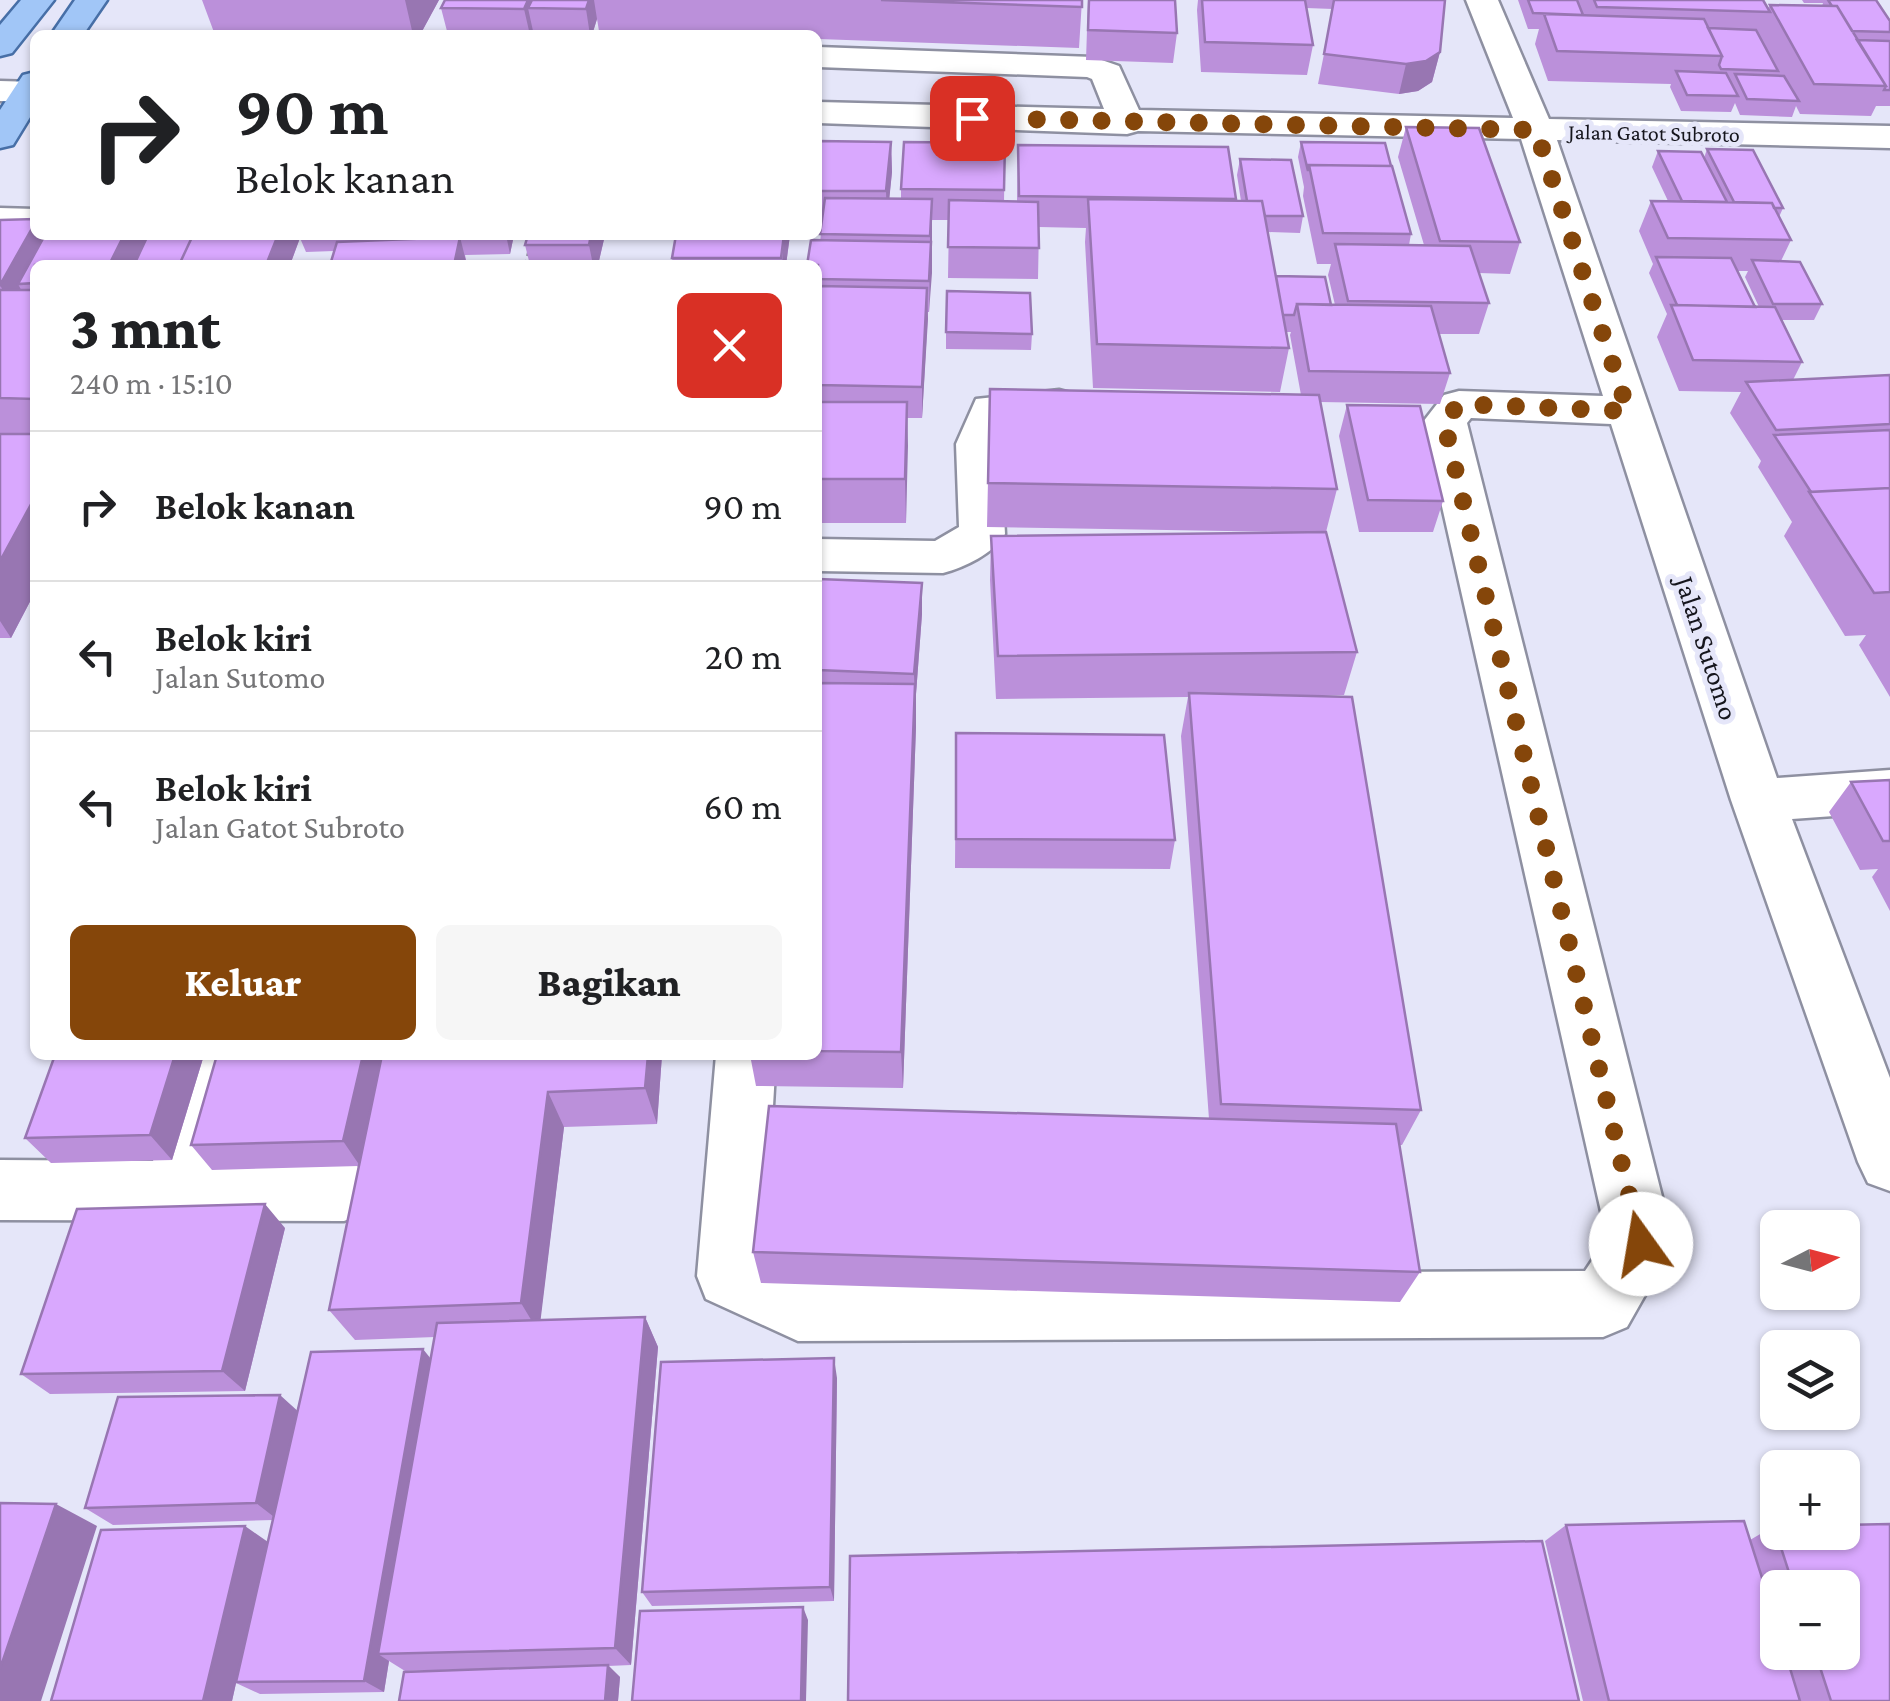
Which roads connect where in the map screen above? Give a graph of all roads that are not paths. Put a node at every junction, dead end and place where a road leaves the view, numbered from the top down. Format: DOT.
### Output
graph roads {
  1 [pos="38,0"];
  2 [pos="91,0"];
  3 [pos="1482,0"];
  4 [pos="70,30"];
  5 [pos="0,46"];
  6 [pos="822,57"];
  7 [pos="24,89"];
  8 [pos="822,114"];
  9 [pos="1126,122"];
  10 [pos="1536,130"];
  11 [pos="0,137"];
  12 [pos="1890,137"];
  13 [pos="0,219"];
  14 [pos="30,220"];
  15 [pos="1106,400"];
  16 [pos="1628,411"];
  17 [pos="822,556"];
  18 [pos="1890,791"];
  19 [pos="1758,800"];
  20 [pos="214,1060"];
  21 [pos="746,1060"];
  22 [pos="1890,1162"];
  23 [pos="0,1190"];
  24 [pos="176,1192"];
  25 [pos="344,1192"];
  1 -- 5 [label="main road"];
  2 -- 4 [label="main road"];
  3 -- 10 [label="street, Jalan Sutomo"];
  6 -- 9 [label="street"];
  7 -- 11 [label="main road"];
  8 -- 9 [label="street, Jalan Gatot Subroto"];
  9 -- 10 [label="street, Jalan Gatot Subroto"];
  10 -- 12 [label="street, Jalan Gatot Subroto"];
  10 -- 16 [label="street, Jalan Sutomo"];
  13 -- 14 [label="street"];
  15 -- 17 [label="street"];
  16 -- 19 [label="street, Jalan Sutomo"];
  16 -- 21 [label="street"];
  18 -- 19 [label="street"];
  19 -- 22 [label="street, Jalan Sutomo"];
  20 -- 24 [label="street"];
  23 -- 24 [label="street"];
  24 -- 25 [label="street"];
}
